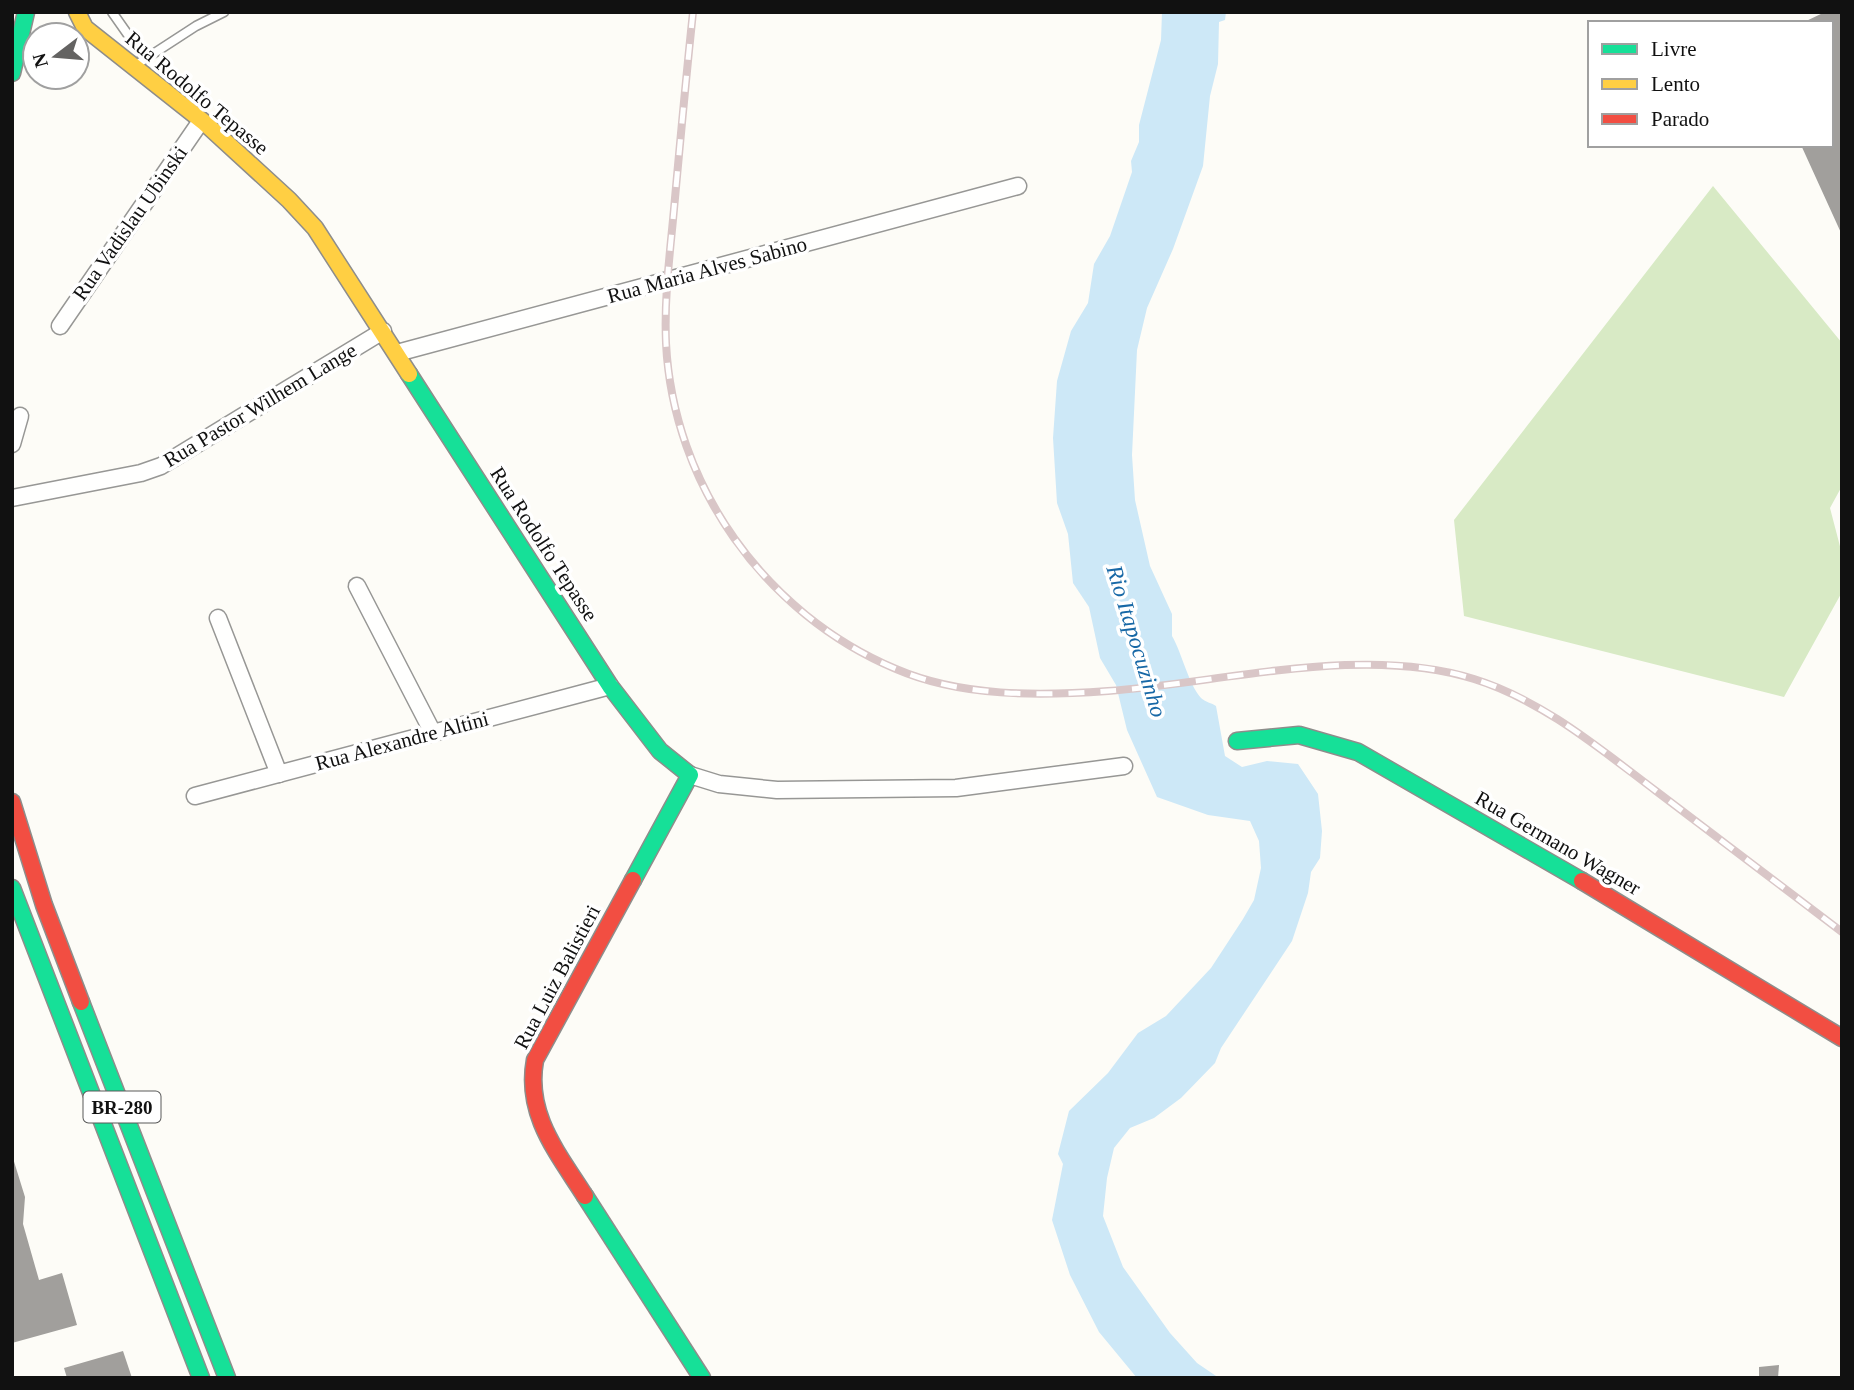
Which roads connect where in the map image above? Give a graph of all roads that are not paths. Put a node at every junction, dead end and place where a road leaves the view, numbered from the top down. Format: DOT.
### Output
graph roads {
  1 [pos="26,12"];
  2 [pos="76,12"];
  3 [pos="112,12"];
  4 [pos="224,12"];
  5 [pos="139,63"];
  6 [pos="12,73"];
  7 [pos="201,121"];
  8 [pos="1018,186"];
  9 [pos="60,326"];
  10 [pos="383,331"];
  11 [pos="397,353"];
  12 [pos="20,416"];
  13 [pos="12,444"];
  14 [pos="12,498"];
  15 [pos="357,586"];
  16 [pos="218,618"];
  17 [pos="610,686"];
  18 [pos="433,733"];
  19 [pos="1237,741"];
  20 [pos="1124,766"];
  21 [pos="279,774"];
  22 [pos="690,775"];
  23 [pos="195,796"];
  24 [pos="12,802"];
  25 [pos="12,888"];
  26 [pos="1842,1038"];
  27 [pos="201,1378"];
  28 [pos="227,1378"];
  29 [pos="702,1378"];
  1 -- 6 [label="main road"];
  2 -- 5 [label="main road, Rua Rodolfo Tepasse"];
  3 -- 5 [label="lane"];
  4 -- 5 [label="lane"];
  5 -- 7 [label="main road, Rua Rodolfo Tepasse"];
  7 -- 9 [label="street, Rua Vadislau Ubinski"];
  7 -- 10 [label="main road, Rua Rodolfo Tepasse"];
  8 -- 11 [label="street, Rua Maria Alves Sabino"];
  10 -- 11 [label="main road, Rua Rodolfo Tepasse"];
  10 -- 14 [label="street, Rua Pastor Wilhem Lange"];
  11 -- 17 [label="main road, Rua Rodolfo Tepasse"];
  12 -- 13 [label="street"];
  15 -- 18 [label="street"];
  16 -- 21 [label="street"];
  17 -- 18 [label="street, Rua Alexandre Altini"];
  17 -- 22 [label="main road, Rua Rodolfo Tepasse"];
  18 -- 21 [label="street, Rua Alexandre Altini"];
  19 -- 26 [label="main road, Rua Germano Wagner"];
  20 -- 22 [label="street, Rua Rodolfo Tepasse"];
  21 -- 23 [label="street, Rua Alexandre Altini"];
  22 -- 29 [label="main road, Rua Luiz Balistieri"];
  24 -- 28 [label="main road, BR-280"];
  25 -- 27 [label="main road, BR-280"];
}
